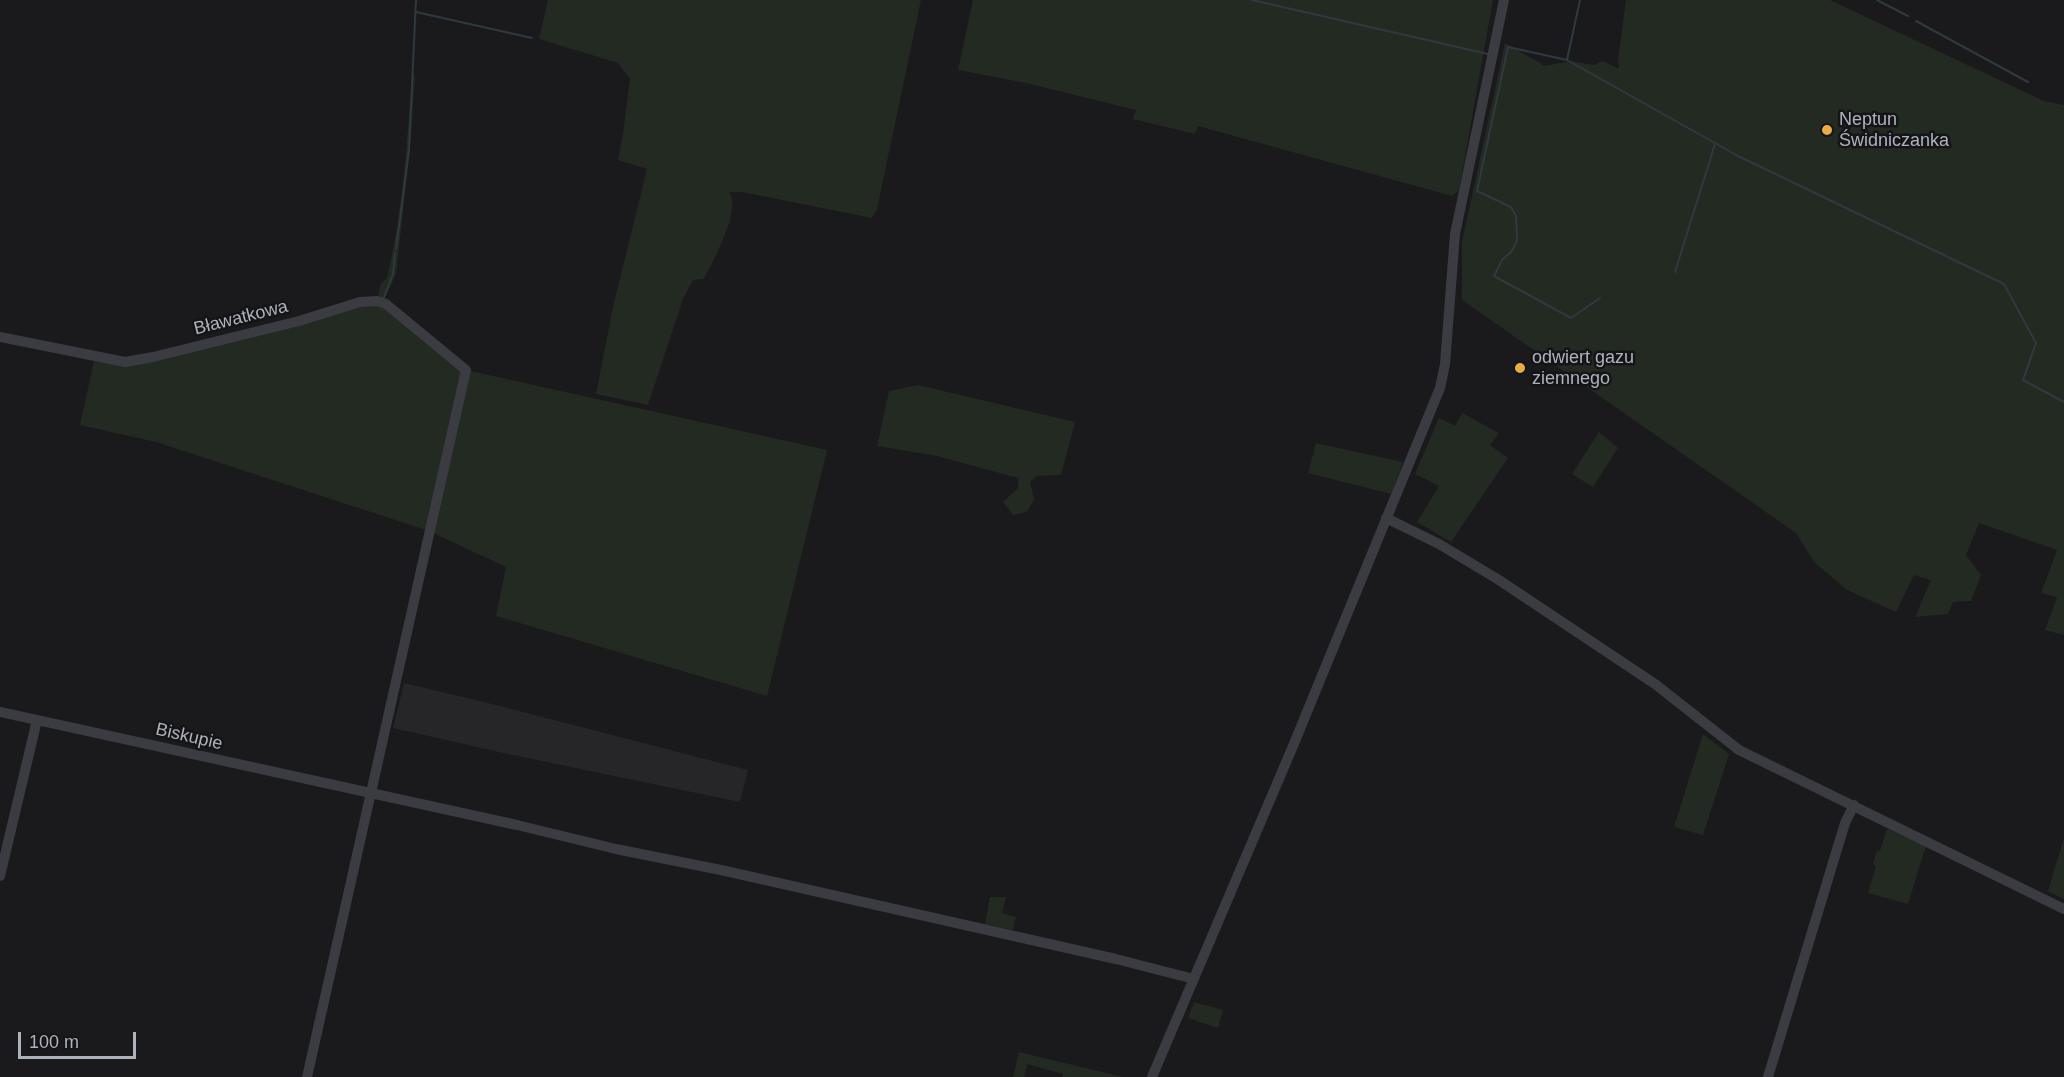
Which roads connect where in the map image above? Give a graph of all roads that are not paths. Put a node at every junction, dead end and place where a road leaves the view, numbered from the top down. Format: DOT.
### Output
graph roads {
  1 [pos="1504,0"];
  2 [pos="0,337"];
  3 [pos="1386,519"];
  4 [pos="0,712"];
  5 [pos="37,720"];
  6 [pos="371,795"];
  7 [pos="1854,805"];
  8 [pos="0,876"];
  9 [pos="2064,909"];
  10 [pos="1194,979"];
  11 [pos="307,1077"];
  12 [pos="1152,1077"];
  13 [pos="1768,1077"];
  1 -- 3 [label="street"];
  2 -- 6 [label="street, Bławatkowa"];
  3 -- 7 [label="street"];
  3 -- 10 [label="street"];
  4 -- 5 [label="street, Biskupie"];
  5 -- 6 [label="street, Biskupie"];
  5 -- 8 [label="street"];
  6 -- 10 [label="street, Biskupie"];
  6 -- 11 [label="street"];
  7 -- 9 [label="street"];
  7 -- 13 [label="street"];
  10 -- 12 [label="street"];
}
